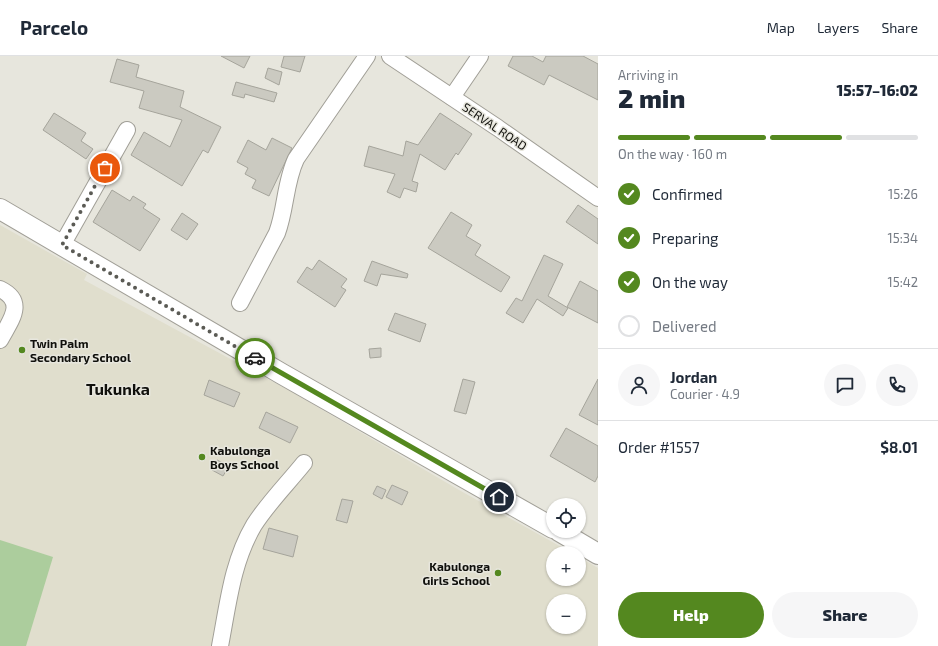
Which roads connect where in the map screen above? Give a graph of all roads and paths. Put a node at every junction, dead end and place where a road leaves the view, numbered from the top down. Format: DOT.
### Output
graph roads {
  1 [pos="367,56"];
  2 [pos="390,56"];
  3 [pos="480,56"];
  4 [pos="452,97"];
  5 [pos="127,130"];
  6 [pos="598,198"];
  7 [pos="0,209"];
  8 [pos="62,245"];
  9 [pos="0,289"];
  10 [pos="240,303"];
  11 [pos="0,340"];
  12 [pos="304,463"];
  13 [pos="546,524"];
  14 [pos="571,538"];
  15 [pos="598,554"];
  16 [pos="220,646"];
  1 -- 10 [label="street"];
  2 -- 4 [label="street, SERVAL ROAD"];
  3 -- 4 [label="street"];
  4 -- 6 [label="street, SERVAL ROAD"];
  5 -- 8 [label="street"];
  7 -- 8 [label="main road"];
  8 -- 13 [label="main road"];
  9 -- 11 [label="street"];
  12 -- 16 [label="street"];
  14 -- 15 [label="main road"];
}
